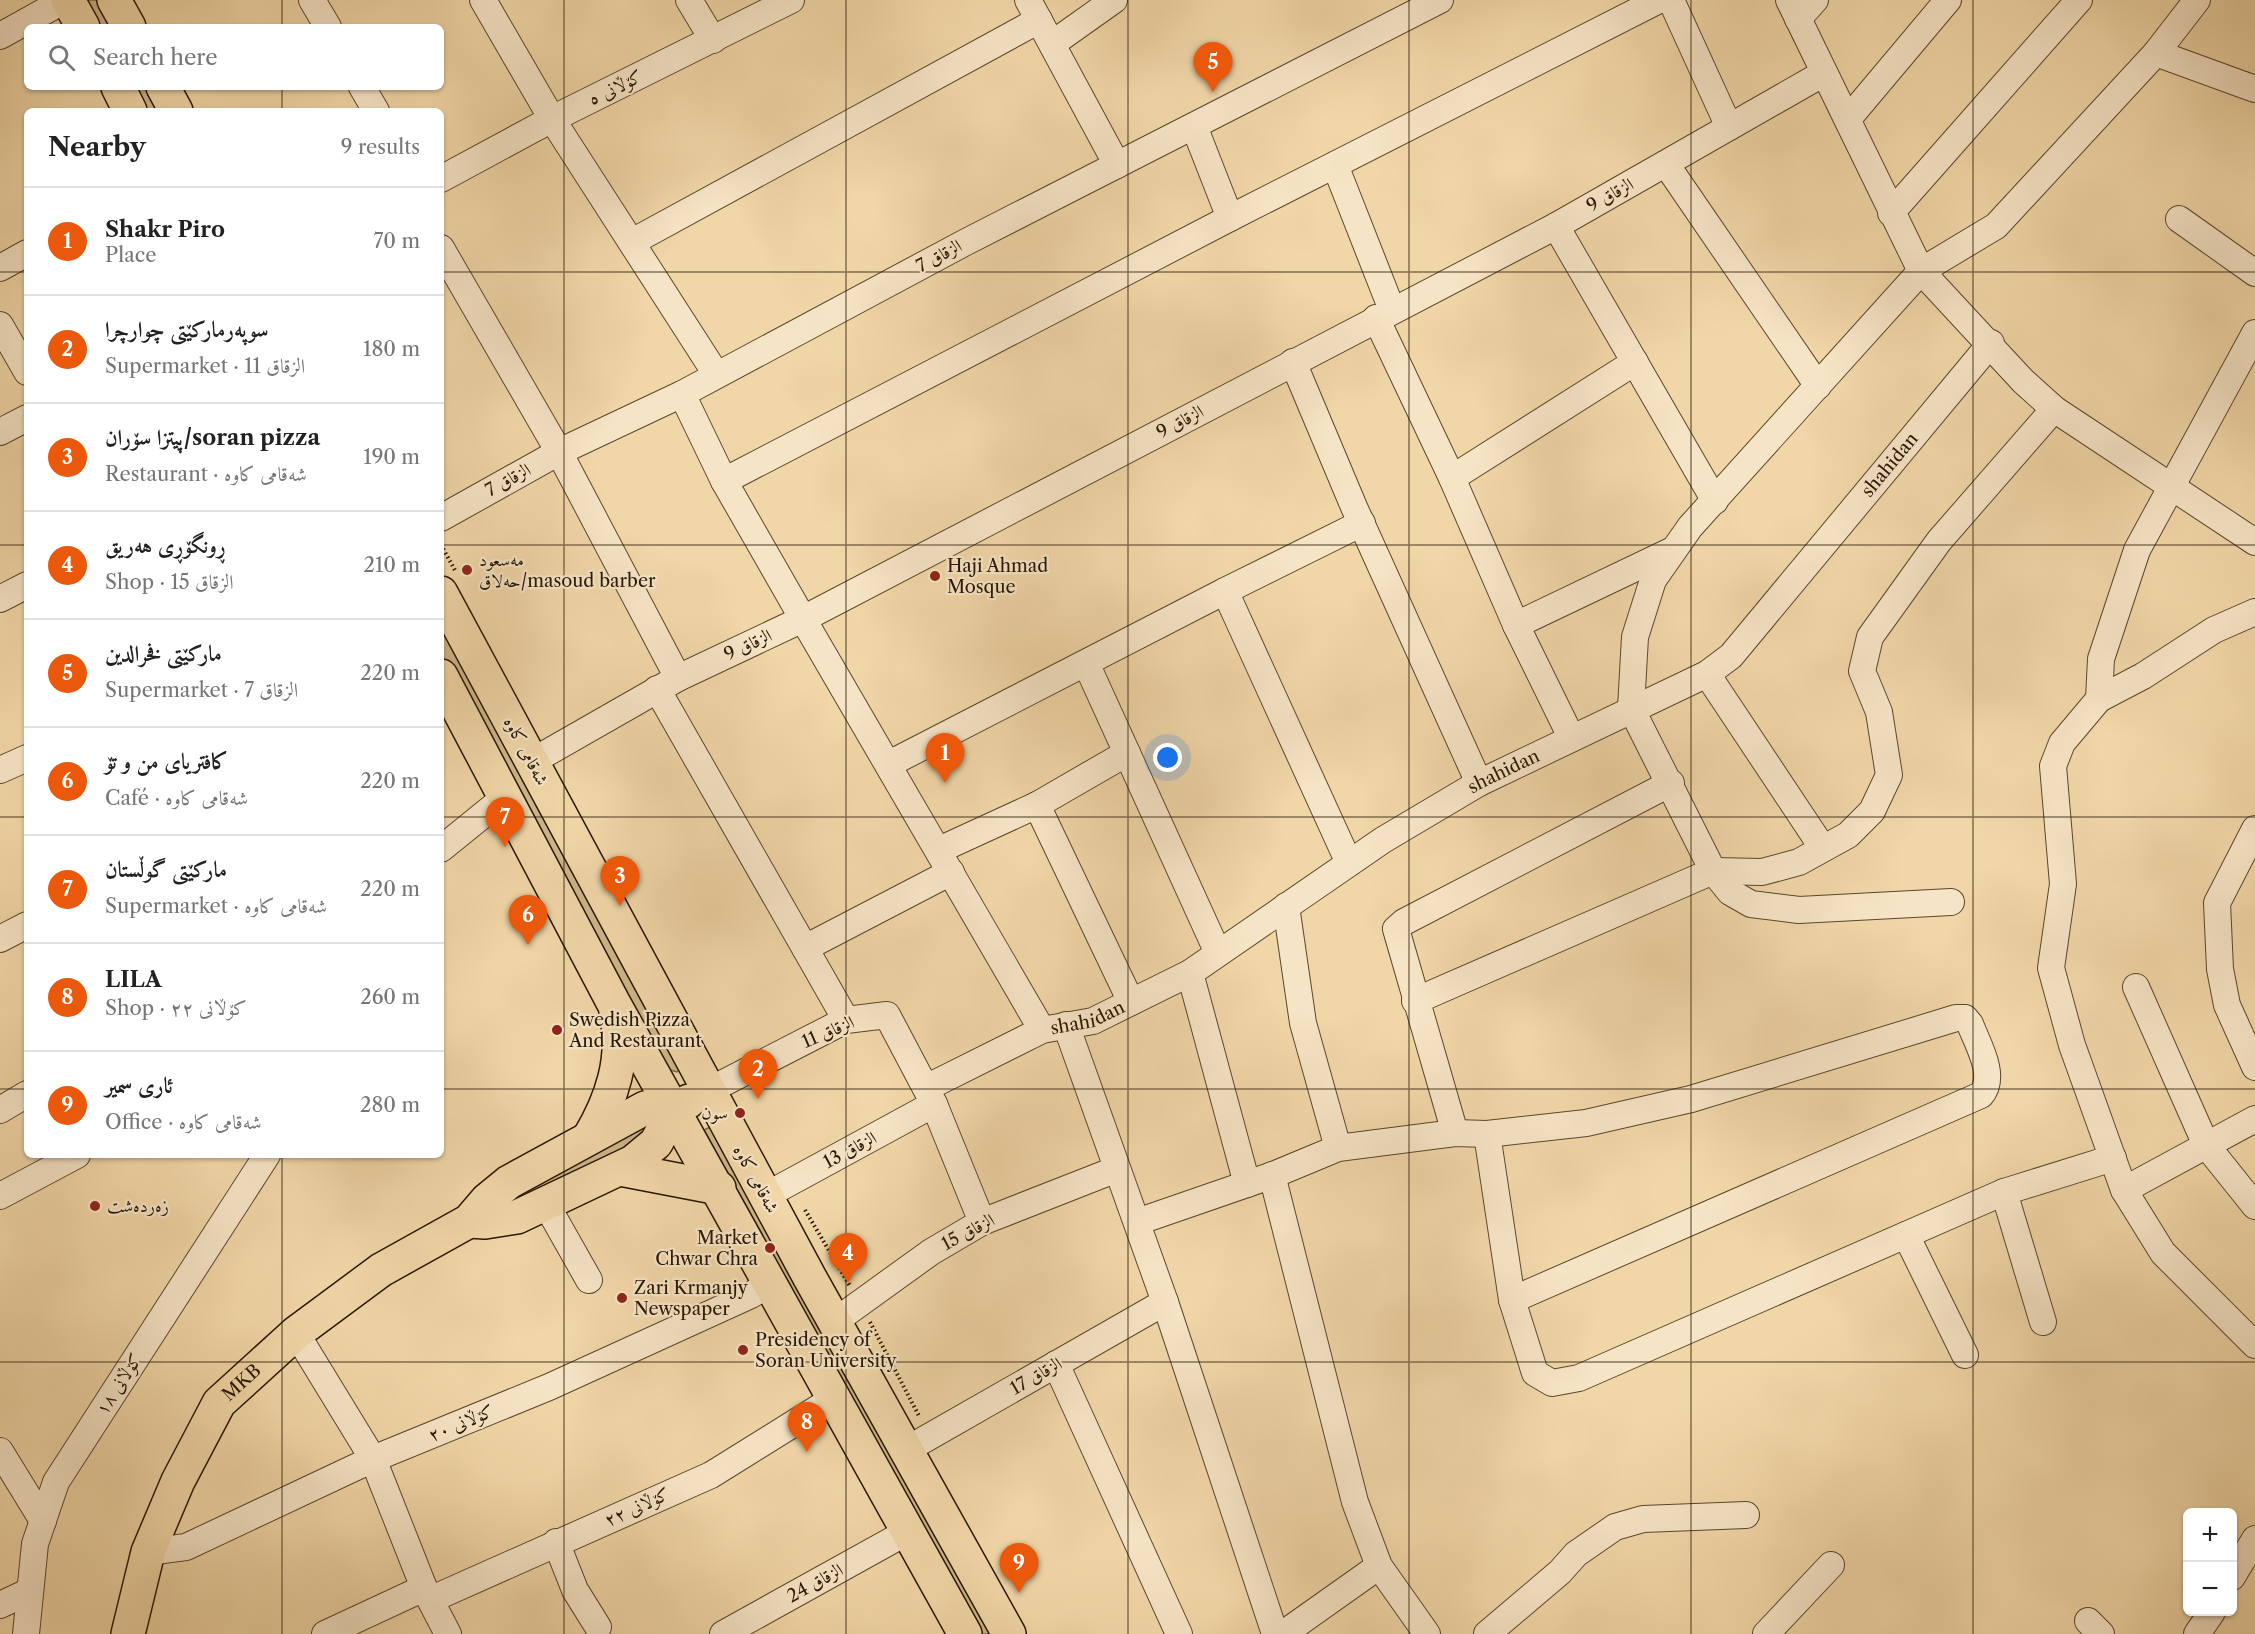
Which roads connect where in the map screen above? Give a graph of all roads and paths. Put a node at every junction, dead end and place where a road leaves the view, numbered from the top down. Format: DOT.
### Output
graph roads {
  1 [pos="66,0"];
  2 [pos="114,0"];
  3 [pos="312,0"];
  4 [pos="483,0"];
  5 [pos="688,0"];
  6 [pos="791,0"];
  7 [pos="1114,0"];
  8 [pos="1440,0"];
  9 [pos="1659,0"];
  10 [pos="1671,0"];
  11 [pos="1948,0"];
  12 [pos="2079,0"];
  13 [pos="2197,0"];
  14 [pos="1801,6"];
  15 [pos="1033,10"];
  16 [pos="81,24"];
  17 [pos="127,24"];
  18 [pos="326,24"];
  19 [pos="0,36"];
  20 [pos="712,40"];
  21 [pos="1052,45"];
  22 [pos="2156,53"];
  23 [pos="1824,73"];
  24 [pos="2255,89"];
  25 [pos="119,90"];
  26 [pos="165,90"];
  27 [pos="364,90"];
  28 [pos="128,108"];
  29 [pos="174,108"];
  30 [pos="374,108"];
  31 [pos="552,119"];
  32 [pos="1848,119"];
  33 [pos="1194,126"];
  34 [pos="1729,128"];
  35 [pos="1666,164"];
  36 [pos="1117,165"];
  37 [pos="1335,165"];
  38 [pos="444,177"];
  39 [pos="1891,213"];
  40 [pos="1230,218"];
  41 [pos="2179,219"];
  42 [pos="1556,226"];
  43 [pos="632,242"];
  44 [pos="444,253"];
  45 [pos="24,255"];
  46 [pos="0,268"];
  47 [pos="1921,271"];
  48 [pos="2255,273"];
  49 [pos="1384,314"];
  50 [pos="0,325"];
  51 [pos="2255,333"];
  52 [pos="1990,343"];
  53 [pos="1293,362"];
  54 [pos="1635,362"];
  55 [pos="24,367"];
  56 [pos="716,374"];
  57 [pos="1818,386"];
  58 [pos="682,394"];
  59 [pos="2054,409"];
  60 [pos="24,420"];
  61 [pos="0,432"];
  62 [pos="558,452"];
  63 [pos="1452,478"];
  64 [pos="724,481"];
  65 [pos="2170,488"];
  66 [pos="1715,501"];
  67 [pos="444,516"];
  68 [pos="1362,523"];
  69 [pos="2254,540"];
  70 [pos="1676,548"];
  71 [pos="24,587"];
  72 [pos="1225,591"];
  73 [pos="0,599"];
  74 [pos="444,599"];
  75 [pos="2255,612"];
  76 [pos="802,619"];
  77 [pos="1516,626"];
  78 [pos="1086,663"];
  79 [pos="1707,674"];
  80 [pos="668,683"];
  81 [pos="445,695"];
  82 [pos="2099,699"];
  83 [pos="1631,708"];
  84 [pos="1571,737"];
  85 [pos="1127,753"];
  86 [pos="24,759"];
  87 [pos="531,762"];
  88 [pos="889,764"];
  89 [pos="0,770"];
  90 [pos="1479,783"];
  91 [pos="1671,783"];
  92 [pos="505,796"];
  93 [pos="1037,805"];
  94 [pos="2255,829"];
  95 [pos="444,847"];
  96 [pos="1822,847"];
  97 [pos="945,861"];
  98 [pos="1349,863"];
  99 [pos="1713,872"];
  100 [pos="1951,902"];
  101 [pos="1286,906"];
  102 [pos="24,927"];
  103 [pos="0,939"];
  104 [pos="806,948"];
  105 [pos="1218,953"];
  106 [pos="1190,973"];
  107 [pos="2136,987"];
  108 [pos="1416,1001"];
  109 [pos="614,1002"];
  110 [pos="1131,1002"];
  111 [pos="846,1020"];
  112 [pos="1054,1028"];
  113 [pos="2255,1067"];
  114 [pos="708,1091"];
  115 [pos="930,1096"];
  116 [pos="24,1097"];
  117 [pos="0,1110"];
  118 [pos="674,1110"];
  119 [pos="2255,1119"];
  120 [pos="1455,1133"];
  121 [pos="1487,1134"];
  122 [pos="589,1138"];
  123 [pos="2206,1145"];
  124 [pos="1338,1148"];
  125 [pos="71,1158"];
  126 [pos="265,1158"];
  127 [pos="2113,1158"];
  128 [pos="620,1169"];
  129 [pos="1118,1169"];
  130 [pos="1272,1175"];
  131 [pos="1247,1184"];
  132 [pos="719,1188"];
  133 [pos="2124,1190"];
  134 [pos="2004,1192"];
  135 [pos="0,1196"];
  136 [pos="765,1196"];
  137 [pos="546,1204"];
  138 [pos="2255,1206"];
  139 [pos="470,1221"];
  140 [pos="982,1222"];
  141 [pos="1137,1222"];
  142 [pos="1906,1235"];
  143 [pos="589,1280"];
  144 [pos="771,1283"];
  145 [pos="1512,1300"];
  146 [pos="1165,1302"];
  147 [pos="834,1322"];
  148 [pos="2043,1322"];
  149 [pos="296,1333"];
  150 [pos="2255,1345"];
  151 [pos="1965,1355"];
  152 [pos="1056,1364"];
  153 [pos="833,1399"];
  154 [pos="906,1450"];
  155 [pos="0,1451"];
  156 [pos="373,1459"];
  157 [pos="1746,1515"];
  158 [pos="43,1521"];
  159 [pos="908,1532"];
  160 [pos="2255,1539"];
  161 [pos="556,1542"];
  162 [pos="148,1552"];
  163 [pos="1831,1565"];
  164 [pos="1379,1566"];
  165 [pos="2237,1569"];
  166 [pos="30,1591"];
  167 [pos="428,1593"];
  168 [pos="0,1605"];
  169 [pos="2209,1616"];
  170 [pos="598,1627"];
  171 [pos="26,1634"];
  172 [pos="128,1634"];
  173 [pos="325,1634"];
  174 [pos="448,1634"];
  175 [pos="723,1634"];
  176 [pos="965,1634"];
  177 [pos="1009,1634"];
  178 [pos="1179,1634"];
  179 [pos="1275,1634"];
  180 [pos="1283,1634"];
  181 [pos="1428,1634"];
  182 [pos="1487,1634"];
  183 [pos="1766,1634"];
  184 [pos="2197,1634"];
  1 -- 16 [label="main road"];
  1 -- 19 [label="street"];
  2 -- 17 [label="main road"];
  3 -- 18 [label="street"];
  4 -- 31 [label="street"];
  5 -- 20 [label="street"];
  6 -- 20 [label="street, کۆڵانی ٥"];
  7 -- 21 [label="street"];
  8 -- 33 [label="street, الزقاق 7"];
  9 -- 37 [label="street"];
  10 -- 34 [label="street"];
  11 -- 32 [label="street"];
  12 -- 39 [label="street"];
  13 -- 22 [label="street"];
  14 -- 23 [label="street"];
  15 -- 21 [label="street"];
  15 -- 43 [label="street"];
  20 -- 31 [label="street, کۆڵانی ٥"];
  21 -- 36 [label="street"];
  22 -- 24 [label="street"];
  22 -- 47 [label="street"];
  23 -- 32 [label="street"];
  23 -- 34 [label="street, الزقاق 9"];
  25 -- 28 [label="main road"];
  26 -- 29 [label="main road"];
  27 -- 30 [label="street"];
  31 -- 38 [label="street, کۆڵانی ٥"];
  31 -- 43 [label="street"];
  32 -- 39 [label="street"];
  33 -- 36 [label="street, الزقاق 7"];
  33 -- 40 [label="street"];
  34 -- 35 [label="street, الزقاق 9"];
  35 -- 42 [label="street, الزقاق 9"];
  35 -- 57 [label="street"];
  36 -- 56 [label="street, الزقاق 7"];
  37 -- 40 [label="street"];
  37 -- 49 [label="street"];
  39 -- 47 [label="street"];
  40 -- 64 [label="street"];
  41 -- 48 [label="street"];
  42 -- 49 [label="street, الزقاق 9"];
  42 -- 54 [label="street"];
  43 -- 56 [label="street"];
  44 -- 62 [label="street"];
  45 -- 46 [label="street"];
  47 -- 52 [label="street"];
  47 -- 57 [label="street"];
  49 -- 53 [label="street, الزقاق 9"];
  49 -- 63 [label="street"];
  50 -- 55 [label="street"];
  51 -- 65 [label="street"];
  52 -- 59 [label="street"];
  52 -- 79 [label="street, shahidan"];
  53 -- 68 [label="street"];
  53 -- 76 [label="street, الزقاق 9"];
  54 -- 63 [label="street"];
  54 -- 66 [label="street"];
  56 -- 58 [label="street, الزقاق 7"];
  57 -- 66 [label="street"];
  58 -- 62 [label="street, الزقاق 7"];
  58 -- 64 [label="street"];
  59 -- 65 [label="street"];
  59 -- 96 [label="street"];
  60 -- 61 [label="street"];
  62 -- 67 [label="street, الزقاق 7"];
  62 -- 80 [label="street"];
  63 -- 77 [label="street"];
  64 -- 76 [label="street"];
  65 -- 69 [label="street"];
  65 -- 82 [label="street"];
  66 -- 70 [label="street"];
  68 -- 72 [label="street"];
  68 -- 90 [label="street"];
  70 -- 77 [label="street"];
  70 -- 83 [label="street"];
  71 -- 73 [label="street"];
  72 -- 78 [label="street"];
  72 -- 98 [label="street"];
  74 -- 87 [label="main road, شەقامی کاوە"];
  75 -- 82 [label="street"];
  76 -- 80 [label="street, الزقاق 9"];
  76 -- 88 [label="street"];
  77 -- 84 [label="street"];
  78 -- 85 [label="street"];
  78 -- 88 [label="street"];
  79 -- 83 [label="street, shahidan"];
  79 -- 96 [label="street"];
  80 -- 87 [label="street, الزقاق 9"];
  80 -- 104 [label="street"];
  81 -- 92 [label="main road, شەقامی کاوە"];
  82 -- 127 [label="street"];
  83 -- 84 [label="street, shahidan"];
  83 -- 91 [label="street"];
  84 -- 90 [label="street, shahidan"];
  85 -- 93 [label="street"];
  85 -- 105 [label="street"];
  86 -- 89 [label="street"];
  87 -- 114 [label="main road, شەقامی کاوە"];
  88 -- 97 [label="street"];
  90 -- 98 [label="street, shahidan"];
  91 -- 99 [label="street"];
  91 -- 108 [label="street"];
  92 -- 95 [label="street"];
  92 -- 109 [label="main road, شەقامی کاوە"];
  93 -- 97 [label="street"];
  93 -- 110 [label="street"];
  94 -- 113 [label="street"];
  96 -- 99 [label="street"];
  97 -- 104 [label="street"];
  97 -- 112 [label="street"];
  98 -- 101 [label="street, shahidan"];
  99 -- 100 [label="street"];
  99 -- 108 [label="street"];
  101 -- 105 [label="street, shahidan"];
  101 -- 124 [label="street"];
  102 -- 103 [label="street"];
  104 -- 111 [label="street"];
  105 -- 106 [label="street, shahidan"];
  106 -- 110 [label="street, shahidan"];
  106 -- 131 [label="street"];
  107 -- 123 [label="street"];
  108 -- 120 [label="street"];
  109 -- 118 [label="main road, شەقامی کاوە"];
  109 -- 122 [label="main road"];
  110 -- 112 [label="street, shahidan"];
  111 -- 114 [label="street, الزقاق 11"];
  111 -- 115 [label="street, الزقاق 11"];
  112 -- 115 [label="street, shahidan"];
  112 -- 129 [label="street"];
  114 -- 118 [label="main road"];
  114 -- 136 [label="main road, شەقامی کاوە"];
  115 -- 136 [label="street, الزقاق 13"];
  115 -- 140 [label="street"];
  116 -- 117 [label="street"];
  118 -- 122 [label="main road"];
  118 -- 128 [label="main road"];
  118 -- 132 [label="main road, شەقامی کاوە"];
  119 -- 123 [label="street"];
  120 -- 121 [label="street"];
  120 -- 124 [label="street"];
  121 -- 145 [label="street"];
  121 -- 145 [label="street"];
  122 -- 139 [label="main road"];
  123 -- 133 [label="street"];
  123 -- 138 [label="street"];
  124 -- 130 [label="street"];
  125 -- 135 [label="street"];
  126 -- 158 [label="street, کۆڵانی ١٨"];
  127 -- 133 [label="street"];
  127 -- 134 [label="street"];
  128 -- 132 [label="main road"];
  128 -- 137 [label="main road"];
  129 -- 140 [label="street, الزقاق 15"];
  129 -- 141 [label="street"];
  130 -- 131 [label="street"];
  130 -- 164 [label="street"];
  131 -- 141 [label="street"];
  132 -- 144 [label="main road, شەقامی کاوە"];
  133 -- 150 [label="street"];
  134 -- 142 [label="street"];
  134 -- 148 [label="street"];
  136 -- 147 [label="main road, شەقامی کاوە"];
  137 -- 139 [label="main road"];
  137 -- 143 [label="street"];
  139 -- 149 [label="main road, MKB"];
  140 -- 147 [label="street, الزقاق 15"];
  141 -- 146 [label="street"];
  142 -- 145 [label="street"];
  142 -- 151 [label="street"];
  144 -- 153 [label="main road, شەقامی کاوە"];
  144 -- 156 [label="street, کۆڵانی ٢٠"];
  146 -- 152 [label="street, الزقاق 17"];
  146 -- 179 [label="street"];
  147 -- 154 [label="main road, شەقامی کاوە"];
  149 -- 156 [label="street"];
  149 -- 162 [label="main road, MKB"];
  152 -- 154 [label="street, الزقاق 17"];
  152 -- 178 [label="street"];
  153 -- 159 [label="main road, شەقامی کاوە"];
  153 -- 161 [label="street, کۆڵانی ٢٢"];
  154 -- 177 [label="main road, شەقامی کاوە"];
  155 -- 158 [label="street"];
  156 -- 162 [label="street, کۆڵانی ٢٠"];
  156 -- 167 [label="street"];
  157 -- 182 [label="street"];
  158 -- 166 [label="street, کۆڵانی ١٨"];
  159 -- 175 [label="street, الزقاق 24"];
  159 -- 176 [label="main road, شەقامی کاوە"];
  160 -- 165 [label="street"];
  161 -- 167 [label="street, کۆڵانی ٢٢"];
  161 -- 170 [label="street"];
  162 -- 172 [label="main road, MKB"];
  163 -- 183 [label="street"];
  164 -- 180 [label="street"];
  164 -- 181 [label="street"];
  166 -- 168 [label="street"];
  166 -- 171 [label="street, کۆڵانی ١٨"];
  167 -- 173 [label="street, کۆڵانی ٢٢"];
  167 -- 174 [label="street"];
  169 -- 184 [label="street"];
}
